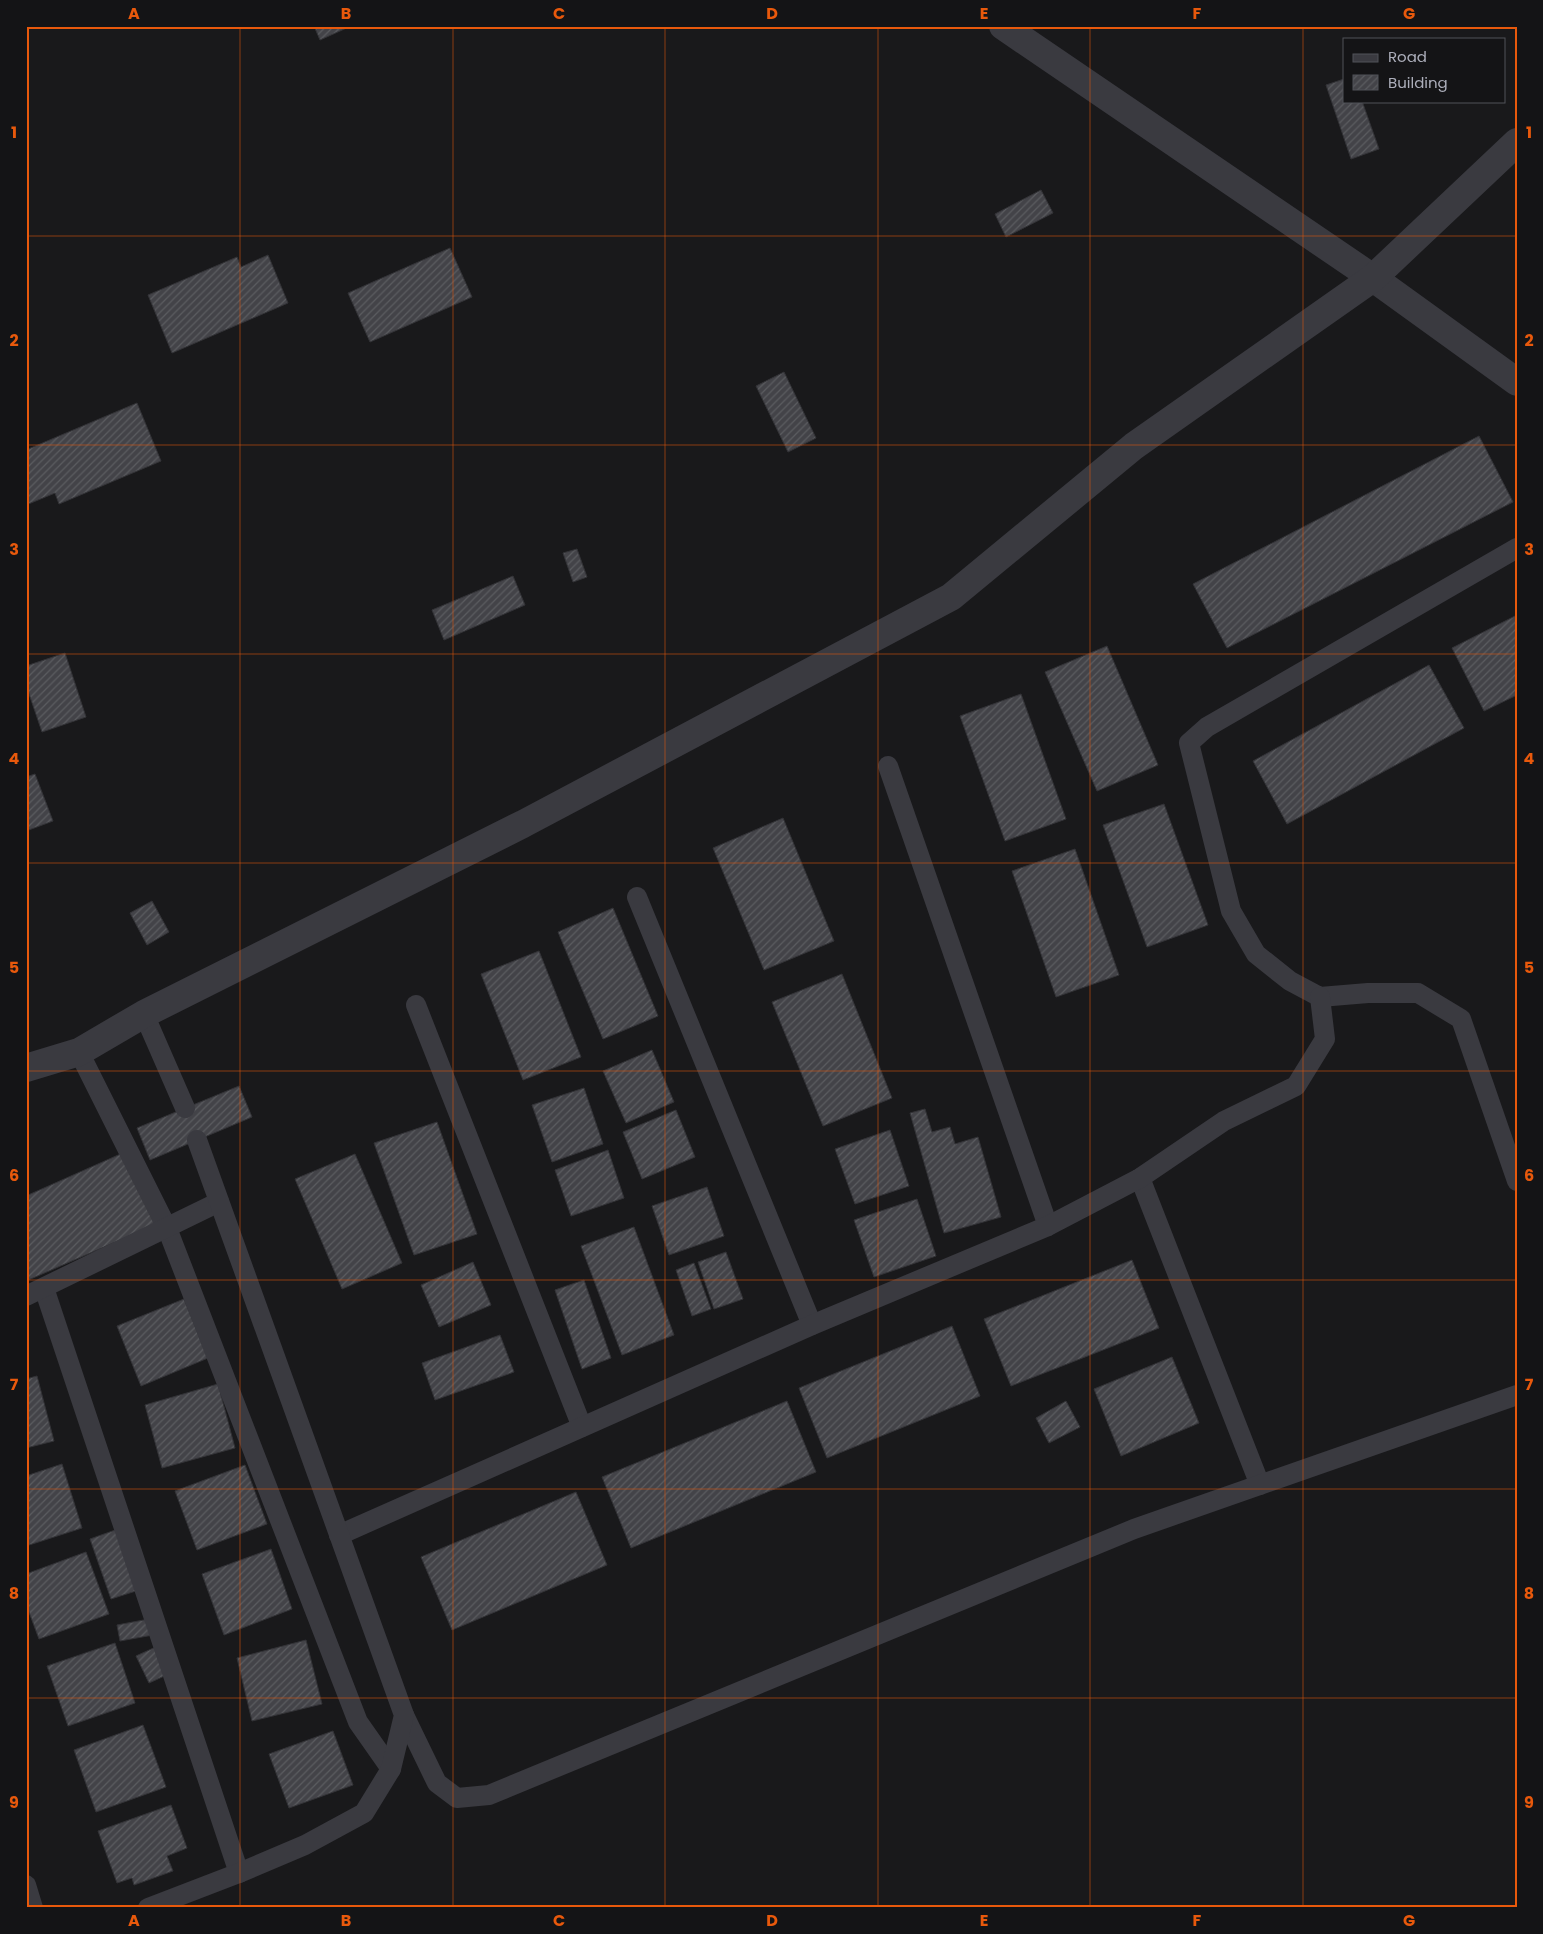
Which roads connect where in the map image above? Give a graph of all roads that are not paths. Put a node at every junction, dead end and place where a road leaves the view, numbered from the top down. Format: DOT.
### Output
graph roads {
  1 [pos="1003,26"];
  2 [pos="1517,142"];
  3 [pos="1373,278"];
  4 [pos="1517,382"];
  5 [pos="1517,548"];
  6 [pos="888,766"];
  7 [pos="637,897"];
  8 [pos="1320,996"];
  9 [pos="416,1005"];
  10 [pos="144,1014"];
  11 [pos="79,1052"];
  12 [pos="26,1068"];
  13 [pos="185,1108"];
  14 [pos="197,1140"];
  15 [pos="1140,1178"];
  16 [pos="1517,1181"];
  17 [pos="219,1202"];
  18 [pos="1048,1226"];
  19 [pos="167,1228"];
  20 [pos="35,1292"];
  21 [pos="812,1325"];
  22 [pos="1517,1395"];
  23 [pos="582,1427"];
  24 [pos="1260,1485"];
  25 [pos="339,1536"];
  26 [pos="404,1715"];
  27 [pos="391,1769"];
  28 [pos="239,1873"];
  29 [pos="26,1885"];
  30 [pos="33,1908"];
  31 [pos="148,1908"];
  1 -- 3 [label="street"];
  2 -- 3 [label="street"];
  3 -- 4 [label="street"];
  3 -- 10 [label="street"];
  5 -- 8 [label="lane"];
  6 -- 18 [label="lane"];
  7 -- 21 [label="lane"];
  8 -- 15 [label="lane"];
  8 -- 16 [label="lane"];
  9 -- 23 [label="lane"];
  10 -- 11 [label="street"];
  10 -- 13 [label="lane"];
  11 -- 12 [label="street"];
  11 -- 19 [label="lane"];
  14 -- 17 [label="lane"];
  15 -- 18 [label="lane"];
  15 -- 24 [label="lane"];
  17 -- 19 [label="lane"];
  17 -- 25 [label="lane"];
  18 -- 21 [label="lane"];
  19 -- 20 [label="lane"];
  19 -- 27 [label="lane"];
  20 -- 28 [label="lane"];
  21 -- 23 [label="lane"];
  22 -- 24 [label="lane"];
  23 -- 25 [label="lane"];
  24 -- 26 [label="lane"];
  25 -- 26 [label="lane"];
  26 -- 27 [label="lane"];
  27 -- 28 [label="lane"];
  28 -- 31 [label="lane"];
  29 -- 30 [label="lane"];
}
